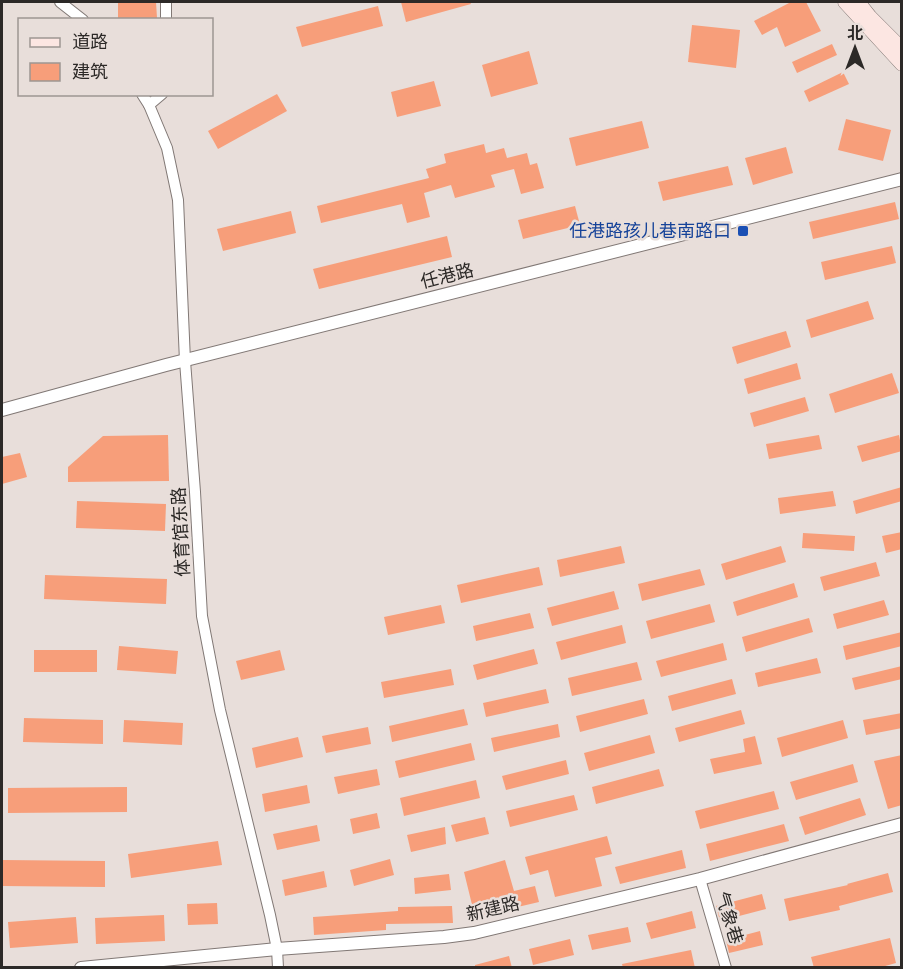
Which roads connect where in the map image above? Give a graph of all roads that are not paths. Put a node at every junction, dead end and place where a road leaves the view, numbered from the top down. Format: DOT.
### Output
graph roads {
  1 [pos="60,2"];
  2 [pos="166,2"];
  3 [pos="845,2"];
  4 [pos="858,2"];
  5 [pos="80,18"];
  6 [pos="166,18"];
  7 [pos="902,49"];
  8 [pos="902,64"];
  9 [pos="143,96"];
  10 [pos="160,96"];
  11 [pos="149,105"];
  12 [pos="902,179"];
  13 [pos="185,361"];
  14 [pos="2,410"];
  15 [pos="902,824"];
  16 [pos="700,879"];
  17 [pos="277,949"];
  18 [pos="81,968"];
  19 [pos="278,968"];
  20 [pos="726,968"];
  1 -- 5 [label="street"];
  2 -- 6 [label="street"];
  3 -- 8 [label="main road"];
  4 -- 7 [label="main road"];
  9 -- 11 [label="street, 体育馆东路"];
  10 -- 11 [label="street"];
  11 -- 13 [label="street, 体育馆东路"];
  12 -- 13 [label="street, 任港路"];
  13 -- 14 [label="street, 任港路"];
  13 -- 17 [label="street, 体育馆东路"];
  15 -- 16 [label="street, 新建路"];
  16 -- 17 [label="street, 新建路"];
  16 -- 20 [label="street, 气象巷"];
  17 -- 18 [label="street, 新建路"];
  17 -- 19 [label="street, 体育馆东路"];
}
